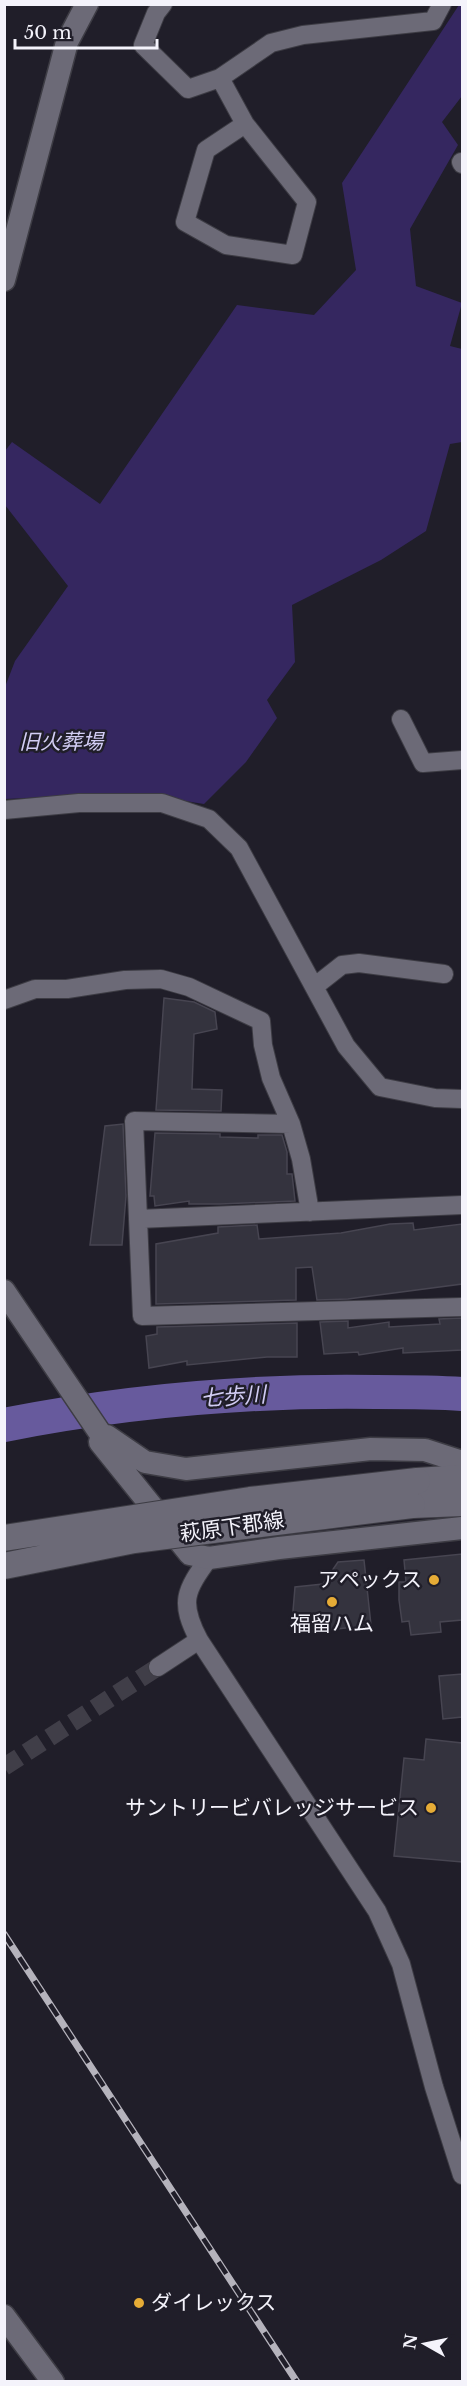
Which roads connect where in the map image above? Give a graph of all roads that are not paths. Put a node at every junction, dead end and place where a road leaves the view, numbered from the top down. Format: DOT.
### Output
graph roads {
  1 [pos="87,4"];
  2 [pos="163,4"];
  3 [pos="442,4"];
  4 [pos="220,78"];
  5 [pos="245,124"];
  6 [pos="4,280"];
  7 [pos="401,720"];
  8 [pos="462,760"];
  9 [pos="4,810"];
  10 [pos="444,974"];
  11 [pos="314,987"];
  12 [pos="4,1000"];
  13 [pos="462,1099"];
  14 [pos="291,1124"];
  15 [pos="462,1205"];
  16 [pos="310,1212"];
  17 [pos="138,1219"];
  18 [pos="4,1291"];
  19 [pos="462,1307"];
  20 [pos="104,1439"];
  21 [pos="462,1462"];
  22 [pos="462,1478"];
  23 [pos="414,1493"];
  24 [pos="462,1503"];
  25 [pos="462,1528"];
  26 [pos="4,1538"];
  27 [pos="209,1558"];
  28 [pos="4,1566"];
  29 [pos="199,1640"];
  30 [pos="158,1667"];
  31 [pos="462,2175"];
  32 [pos="4,2316"];
  33 [pos="53,2382"];
  1 -- 6 [label="street"];
  2 -- 4 [label="street"];
  3 -- 4 [label="street"];
  4 -- 5 [label="street"];
  5 -- 5 [label="street"];
  7 -- 8 [label="street"];
  9 -- 11 [label="street"];
  10 -- 11 [label="street"];
  11 -- 13 [label="street"];
  12 -- 14 [label="street"];
  14 -- 16 [label="street"];
  14 -- 17 [label="street"];
  15 -- 16 [label="street"];
  16 -- 17 [label="street"];
  17 -- 19 [label="street"];
  18 -- 20 [label="street"];
  20 -- 21 [label="street"];
  20 -- 27 [label="street"];
  22 -- 23 [label="main road, 萩原下郡線"];
  23 -- 24 [label="main road, 萩原下郡線"];
  23 -- 26 [label="main road, 萩原下郡線, bridge"];
  23 -- 28 [label="main road, 萩原下郡線, bridge"];
  25 -- 27 [label="street"];
  27 -- 29 [label="street"];
  29 -- 30 [label="street"];
  29 -- 31 [label="street"];
  32 -- 33 [label="street"];
}
